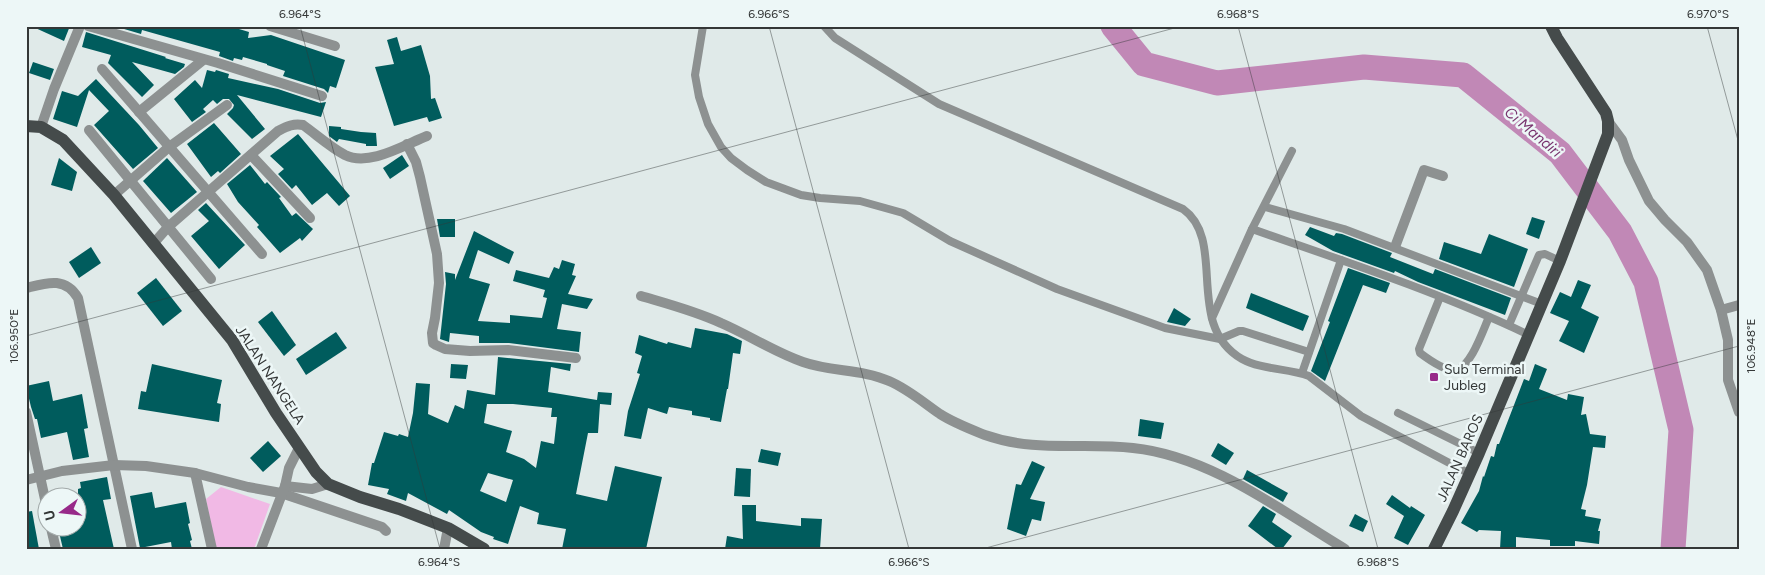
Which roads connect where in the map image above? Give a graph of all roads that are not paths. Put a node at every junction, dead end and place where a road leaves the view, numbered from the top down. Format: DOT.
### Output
graph roads {
  1 [pos="80,26"];
  2 [pos="88,26"];
  3 [pos="270,26"];
  4 [pos="703,26"];
  5 [pos="824,26"];
  6 [pos="1552,26"];
  7 [pos="335,46"];
  8 [pos="204,60"];
  9 [pos="102,69"];
  10 [pos="322,96"];
  11 [pos="227,105"];
  12 [pos="139,112"];
  13 [pos="1608,121"];
  14 [pos="26,126"];
  15 [pos="41,128"];
  16 [pos="89,130"];
  17 [pos="427,136"];
  18 [pos="407,144"];
  19 [pos="169,147"];
  20 [pos="1292,151"];
  21 [pos="251,155"];
  22 [pos="1443,176"];
  23 [pos="131,181"];
  24 [pos="208,192"];
  25 [pos="114,195"];
  26 [pos="1264,206"];
  27 [pos="310,218"];
  28 [pos="168,227"];
  29 [pos="1252,230"];
  30 [pos="153,244"];
  31 [pos="1395,248"];
  32 [pos="262,254"];
  33 [pos="1341,260"];
  34 [pos="1560,260"];
  35 [pos="211,279"];
  36 [pos="26,288"];
  37 [pos="641,296"];
  38 [pos="1522,296"];
  39 [pos="1440,297"];
  40 [pos="1542,304"];
  41 [pos="1739,305"];
  42 [pos="1720,310"];
  43 [pos="1488,317"];
  44 [pos="1212,318"];
  45 [pos="1509,325"];
  46 [pos="1528,335"];
  47 [pos="1220,339"];
  48 [pos="1309,352"];
  49 [pos="576,358"];
  50 [pos="1302,373"];
  51 [pos="26,412"];
  52 [pos="1398,412"];
  53 [pos="1739,412"];
  54 [pos="299,448"];
  55 [pos="1480,453"];
  56 [pos="114,465"];
  57 [pos="195,473"];
  58 [pos="1470,474"];
  59 [pos="39,478"];
  60 [pos="26,480"];
  61 [pos="328,484"];
  62 [pos="42,488"];
  63 [pos="283,490"];
  64 [pos="448,528"];
  65 [pos="386,531"];
  66 [pos="132,549"];
  67 [pos="212,549"];
  68 [pos="260,549"];
  69 [pos="444,549"];
  70 [pos="484,549"];
  71 [pos="1345,549"];
  72 [pos="1434,549"];
  1 -- 15 [label="street"];
  2 -- 8 [label="street"];
  3 -- 7 [label="street"];
  4 -- 47 [label="lane"];
  5 -- 44 [label="lane"];
  6 -- 13 [label="main road"];
  8 -- 10 [label="street"];
  8 -- 12 [label="street"];
  9 -- 12 [label="street"];
  11 -- 19 [label="street"];
  12 -- 19 [label="street"];
  13 -- 34 [label="main road, JALAN BAROS"];
  13 -- 42 [label="street"];
  14 -- 15 [label="main road, JALAN NANGELA"];
  15 -- 25 [label="main road, JALAN NANGELA"];
  16 -- 23 [label="street"];
  17 -- 18 [label="street"];
  18 -- 21 [label="street"];
  18 -- 49 [label="street"];
  19 -- 23 [label="street"];
  19 -- 24 [label="street"];
  20 -- 26 [label="lane"];
  21 -- 24 [label="street"];
  21 -- 27 [label="street"];
  22 -- 31 [label="street"];
  23 -- 25 [label="street"];
  23 -- 28 [label="street"];
  24 -- 28 [label="street"];
  24 -- 32 [label="street"];
  25 -- 30 [label="main road, JALAN NANGELA"];
  26 -- 29 [label="lane"];
  26 -- 31 [label="lane"];
  28 -- 30 [label="street"];
  28 -- 35 [label="street"];
  29 -- 33 [label="lane"];
  29 -- 44 [label="lane"];
  30 -- 54 [label="main road, JALAN NANGELA"];
  31 -- 38 [label="lane"];
  33 -- 39 [label="lane"];
  33 -- 48 [label="lane"];
  34 -- 38 [label="lane"];
  34 -- 40 [label="main road, JALAN BAROS"];
  36 -- 56 [label="street"];
  37 -- 71 [label="street"];
  38 -- 40 [label="lane"];
  38 -- 45 [label="lane"];
  39 -- 43 [label="lane"];
  39 -- 43 [label="lane"];
  40 -- 46 [label="main road, JALAN BAROS"];
  41 -- 42 [label="street"];
  42 -- 53 [label="street"];
  43 -- 45 [label="lane"];
  44 -- 47 [label="lane"];
  45 -- 46 [label="lane"];
  46 -- 55 [label="main road, JALAN BAROS"];
  47 -- 48 [label="lane"];
  47 -- 50 [label="lane"];
  48 -- 50 [label="lane"];
  50 -- 58 [label="lane"];
  51 -- 59 [label="street"];
  52 -- 55 [label="lane"];
  54 -- 61 [label="main road, JALAN NANGELA"];
  54 -- 63 [label="street"];
  55 -- 58 [label="main road, JALAN BAROS"];
  56 -- 57 [label="street"];
  56 -- 59 [label="street"];
  56 -- 66 [label="street"];
  57 -- 63 [label="street"];
  57 -- 67 [label="street"];
  58 -- 72 [label="main road, JALAN BAROS"];
  59 -- 60 [label="street"];
  59 -- 62 [label="street"];
  61 -- 63 [label="street"];
  61 -- 64 [label="main road, JALAN NANGELA"];
  63 -- 65 [label="street"];
  63 -- 68 [label="street"];
  64 -- 69 [label="street"];
  64 -- 70 [label="main road, JALAN NANGELA"];
}
